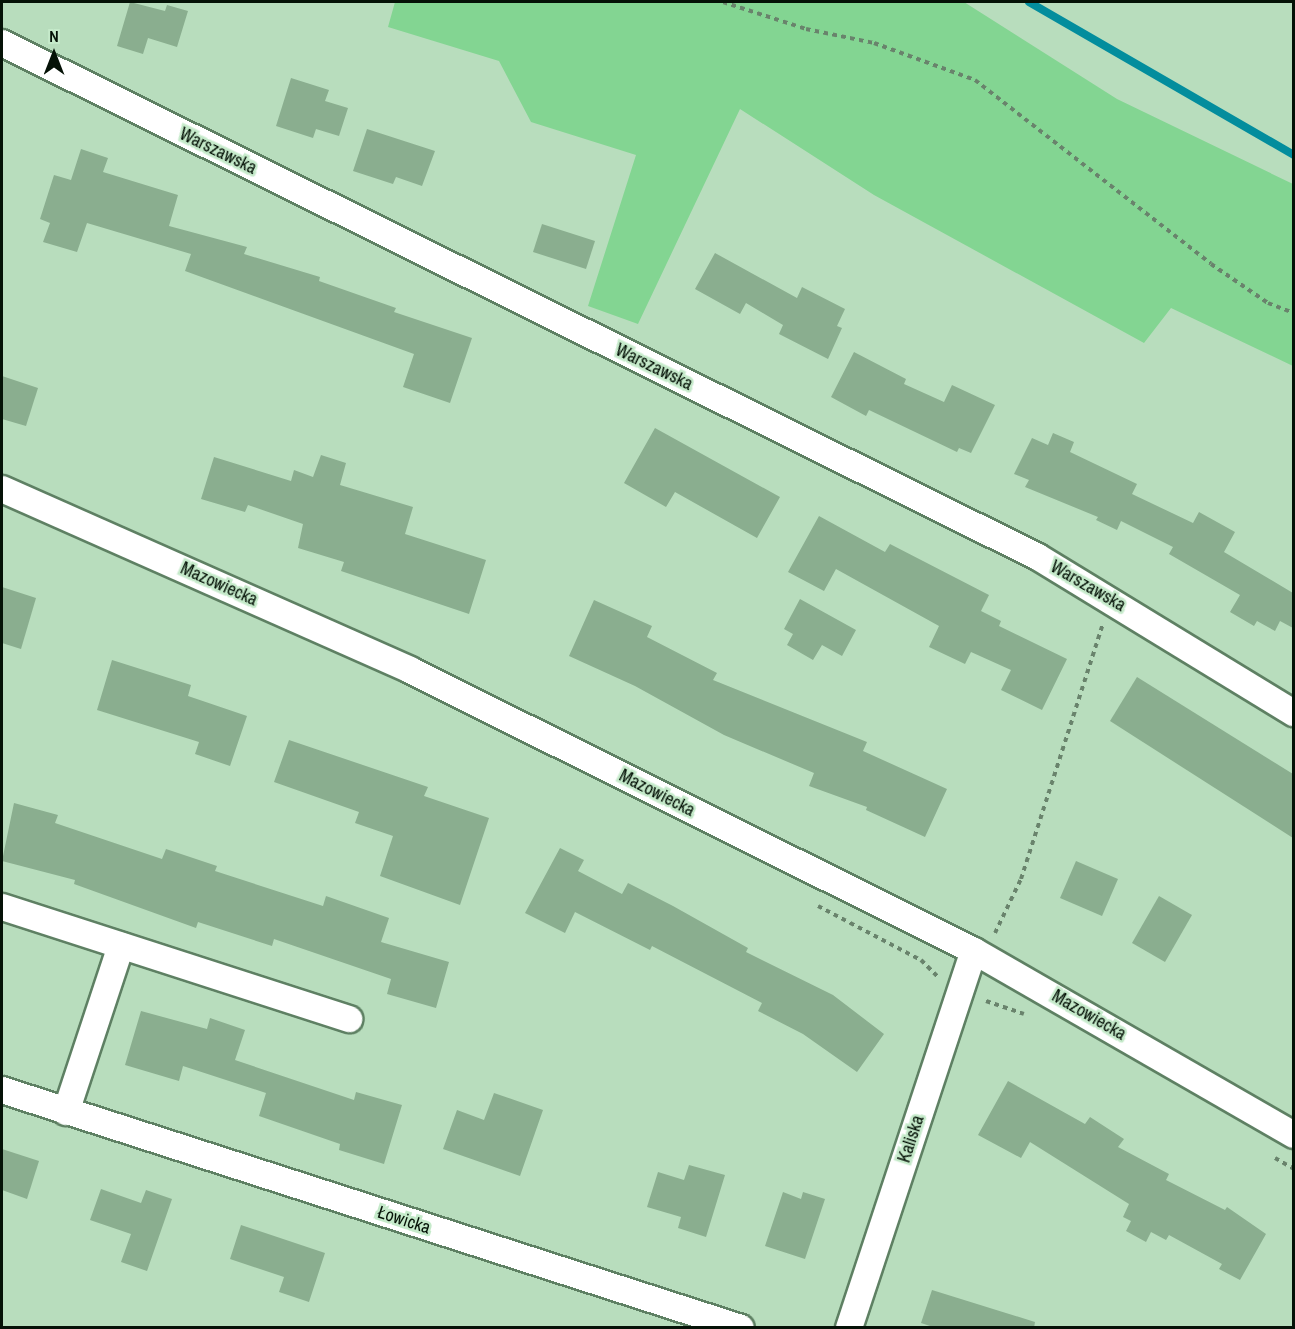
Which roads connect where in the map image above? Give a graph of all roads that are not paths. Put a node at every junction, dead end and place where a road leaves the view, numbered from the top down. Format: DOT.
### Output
graph roads {
  1 [pos="2,43"];
  2 [pos="2,489"];
  3 [pos="1293,713"];
  4 [pos="2,907"];
  5 [pos="121,946"];
  6 [pos="974,951"];
  7 [pos="349,1019"];
  8 [pos="2,1090"];
  9 [pos="66,1112"];
  10 [pos="1293,1135"];
  11 [pos="741,1328"];
  12 [pos="849,1328"];
  1 -- 3 [label="street, Warszawska"];
  2 -- 6 [label="street, Mazowiecka"];
  4 -- 5 [label="street"];
  5 -- 7 [label="street"];
  5 -- 9 [label="street"];
  6 -- 10 [label="street, Mazowiecka"];
  6 -- 12 [label="street, Kaliska"];
  8 -- 9 [label="street, Łowicka"];
  9 -- 11 [label="street, Łowicka"];
}
